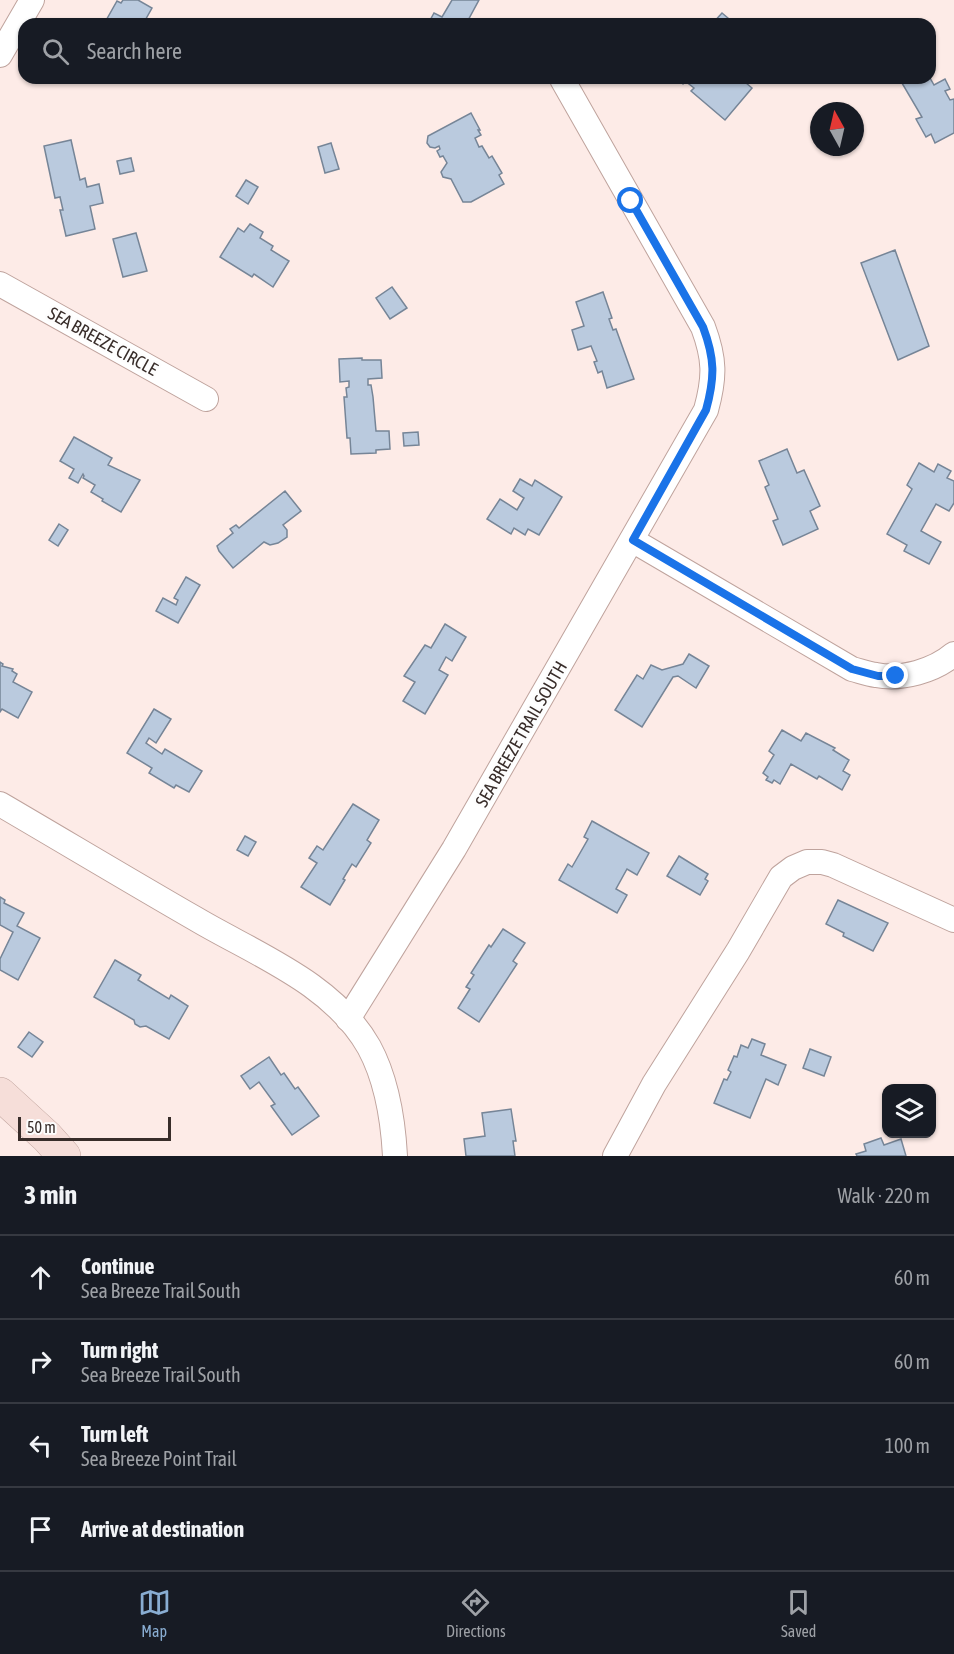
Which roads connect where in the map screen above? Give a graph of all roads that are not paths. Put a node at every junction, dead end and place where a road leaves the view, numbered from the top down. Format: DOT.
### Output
graph roads {
  1 [pos="32,0"];
  2 [pos="22,18"];
  3 [pos="18,24"];
  4 [pos="0,56"];
  5 [pos="565,84"];
  6 [pos="0,284"];
  7 [pos="206,399"];
  8 [pos="633,540"];
  9 [pos="954,654"];
  10 [pos="0,804"];
  11 [pos="954,920"];
  12 [pos="348,1019"];
  13 [pos="0,1094"];
  14 [pos="64,1156"];
  15 [pos="395,1156"];
  16 [pos="615,1156"];
  1 -- 2 [label="street"];
  3 -- 4 [label="street"];
  5 -- 8 [label="street, SEA BREEZE TRAIL SOUTH"];
  6 -- 7 [label="street, SEA BREEZE CIRCLE"];
  8 -- 9 [label="street"];
  8 -- 12 [label="street, SEA BREEZE TRAIL SOUTH"];
  10 -- 12 [label="street"];
  11 -- 16 [label="street"];
  12 -- 15 [label="street"];
  13 -- 14 [label="street"];
}
